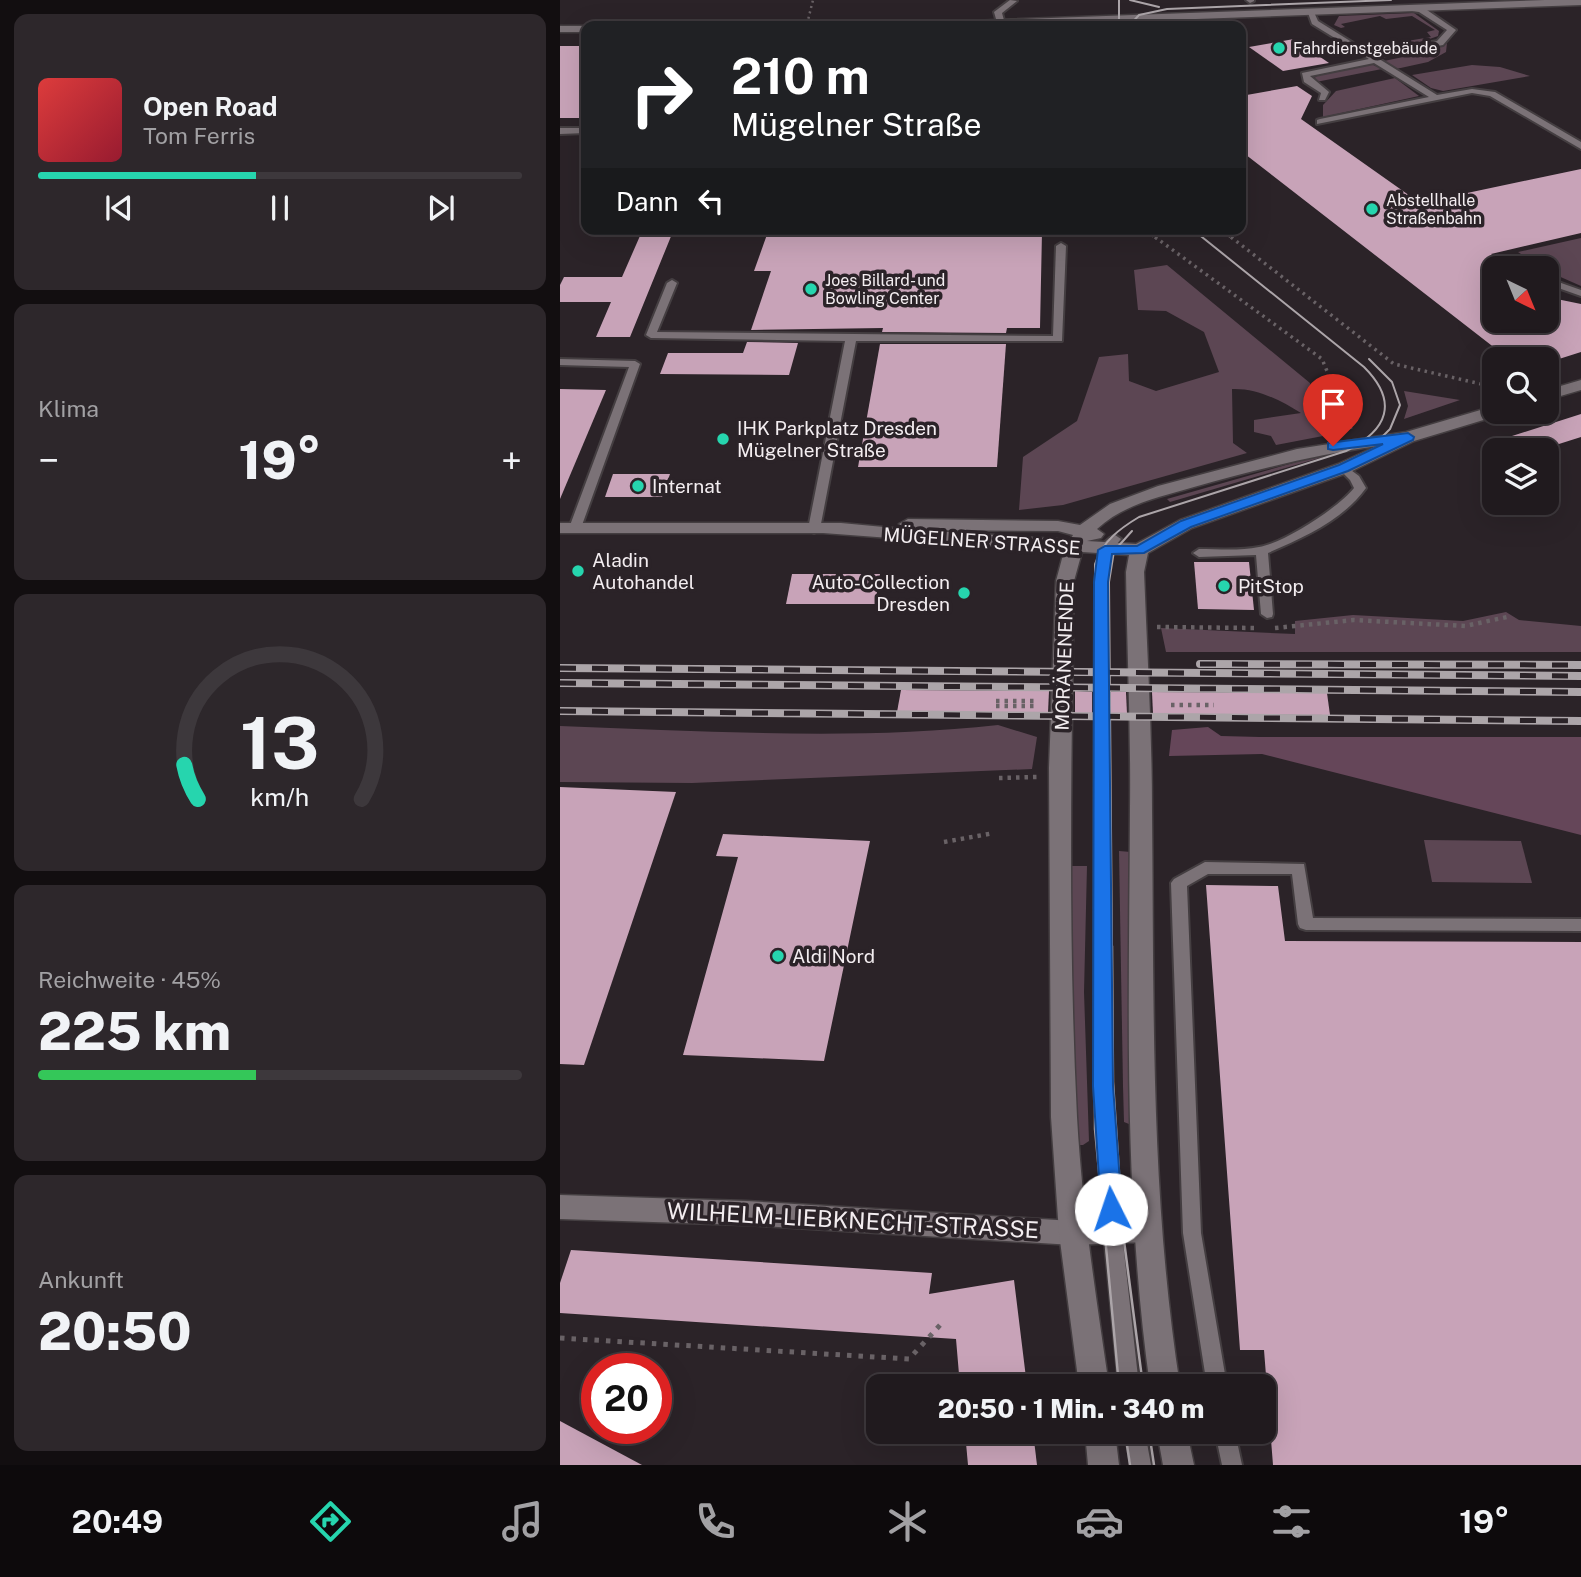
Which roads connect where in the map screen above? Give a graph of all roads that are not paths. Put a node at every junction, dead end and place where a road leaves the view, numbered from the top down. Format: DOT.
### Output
graph roads {
  1 [pos="1014,2"];
  2 [pos="1482,2"];
  3 [pos="1581,2"];
  4 [pos="1098,3"];
  5 [pos="1148,5"];
  6 [pos="1456,6"];
  7 [pos="1408,8"];
  8 [pos="1310,12"];
  9 [pos="1152,19"];
  10 [pos="1099,20"];
  11 [pos="1000,21"];
  12 [pos="1074,21"];
  13 [pos="560,29"];
  14 [pos="581,29"];
  15 [pos="1452,30"];
  16 [pos="1373,58"];
  17 [pos="1322,98"];
  18 [pos="1436,98"];
  19 [pos="1320,121"];
  20 [pos="560,131"];
  21 [pos="581,131"];
  22 [pos="1581,146"];
  23 [pos="1061,246"];
  24 [pos="672,283"];
  25 [pos="1559,285"];
  26 [pos="1581,293"];
  27 [pos="851,338"];
  28 [pos="560,362"];
  29 [pos="1581,385"];
  30 [pos="1559,391"];
  31 [pos="1482,415"];
  32 [pos="1408,437"];
  33 [pos="1344,468"];
  34 [pos="568,528"];
  35 [pos="820,529"];
  36 [pos="1084,531"];
  37 [pos="1110,544"];
  38 [pos="1074,548"];
  39 [pos="1139,550"];
  40 [pos="1262,551"];
  41 [pos="1199,554"];
  42 [pos="1268,614"];
  43 [pos="1581,925"];
  44 [pos="560,1207"];
  45 [pos="1146,1230"];
  46 [pos="1073,1233"];
  47 [pos="1113,1234"];
  48 [pos="1092,1374"];
  49 [pos="1128,1374"];
  50 [pos="1164,1374"];
  51 [pos="1215,1374"];
  52 [pos="1101,1444"];
  53 [pos="1137,1444"];
  54 [pos="1174,1444"];
  55 [pos="1228,1444"];
  56 [pos="1104,1465"];
  57 [pos="1140,1465"];
  58 [pos="1178,1465"];
  59 [pos="1232,1465"];
  1 -- 11 [label="lane"];
  2 -- 3 [label="street"];
  2 -- 6 [label="street"];
  4 -- 10 [label="street"];
  5 -- 9 [label="street"];
  6 -- 7 [label="street"];
  6 -- 15 [label="lane"];
  7 -- 8 [label="street"];
  7 -- 15 [label="lane"];
  8 -- 9 [label="street"];
  8 -- 16 [label="lane"];
  9 -- 10 [label="street"];
  10 -- 12 [label="street"];
  13 -- 14 [label="street"];
  15 -- 16 [label="lane"];
  16 -- 17 [label="lane"];
  16 -- 18 [label="lane"];
  18 -- 19 [label="lane"];
  18 -- 22 [label="lane"];
  20 -- 21 [label="lane"];
  23 -- 27 [label="lane"];
  24 -- 27 [label="lane"];
  25 -- 26 [label="lane"];
  27 -- 35 [label="lane"];
  28 -- 34 [label="lane"];
  29 -- 30 [label="street"];
  31 -- 32 [label="street, MÜGELNER STRASSE"];
  32 -- 33 [label="street, MÜGELNER STRASSE"];
  32 -- 36 [label="street, MÜGELNER STRASSE"];
  33 -- 39 [label="street, MÜGELNER STRASSE"];
  33 -- 40 [label="lane"];
  34 -- 35 [label="street, MÜGELNER STRASSE"];
  35 -- 36 [label="street, MÜGELNER STRASSE"];
  35 -- 38 [label="street, MÜGELNER STRASSE"];
  36 -- 37 [label="street"];
  36 -- 38 [label="street, MORÄNENENDE"];
  37 -- 38 [label="street, MÜGELNER STRASSE"];
  37 -- 39 [label="street, MÜGELNER STRASSE"];
  37 -- 47 [label="lane"];
  38 -- 46 [label="street, MORÄNENENDE"];
  39 -- 45 [label="street"];
  40 -- 41 [label="lane"];
  40 -- 42 [label="lane"];
  43 -- 51 [label="lane"];
  44 -- 46 [label="street, WILHELM-LIEBKNECHT-STRASSE"];
  45 -- 47 [label="street, WILHELM-LIEBKNECHT-STRASSE"];
  45 -- 50 [label="street"];
  46 -- 47 [label="street, WILHELM-LIEBKNECHT-STRASSE"];
  46 -- 48 [label="street, MORÄNENENDE"];
  47 -- 49 [label="lane"];
  52 -- 56 [label="street"];
  53 -- 57 [label="lane"];
  54 -- 58 [label="street"];
  55 -- 59 [label="lane"];
}
